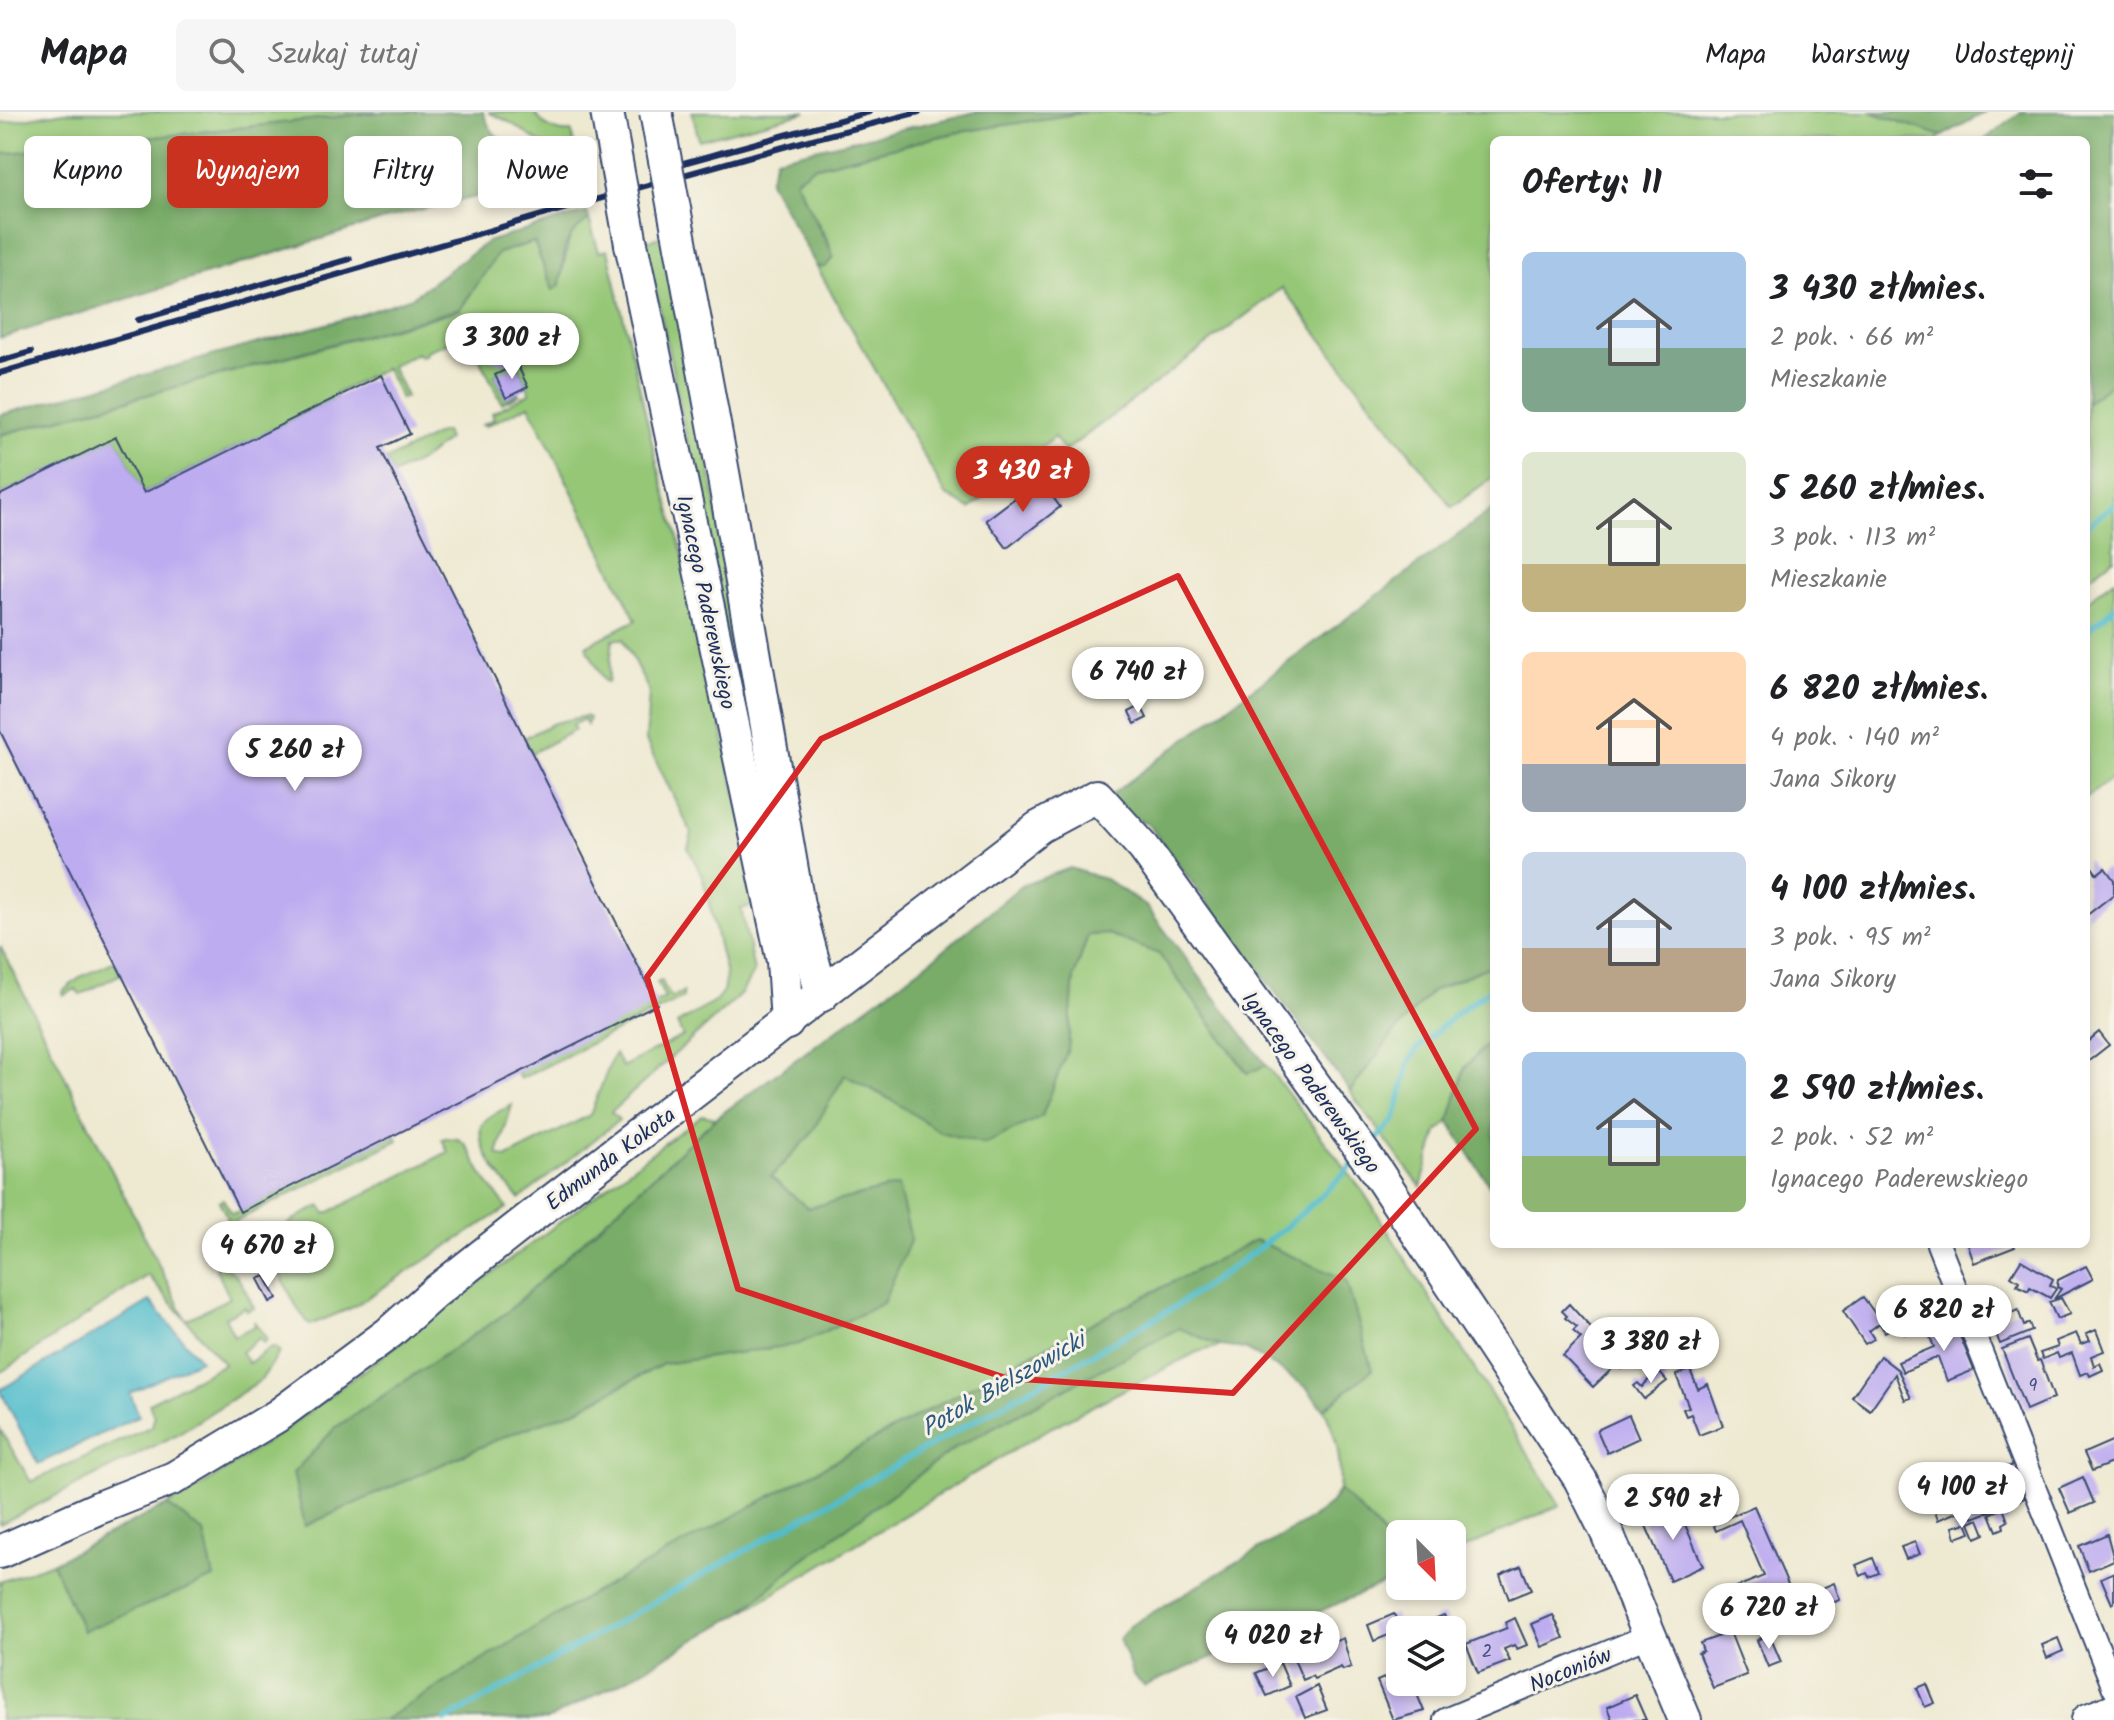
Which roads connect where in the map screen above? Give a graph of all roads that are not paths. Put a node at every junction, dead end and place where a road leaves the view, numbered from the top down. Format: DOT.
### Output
graph roads {
  1 [pos="607,112"];
  2 [pos="656,112"];
  3 [pos="794,950"];
  4 [pos="866,961"];
  5 [pos="822,995"];
  6 [pos="787,1023"];
  7 [pos="1940,1248"];
  8 [pos="0,1552"];
  9 [pos="1650,1635"];
  10 [pos="2114,1688"];
  11 [pos="2114,1710"];
  12 [pos="1445,1720"];
  13 [pos="1685,1720"];
  14 [pos="2088,1720"];
  1 -- 3 [label="main road, Ignacego Paderewskiego, bridge"];
  2 -- 3 [label="main road, Ignacego Paderewskiego, bridge"];
  3 -- 4 [label="main road"];
  3 -- 5 [label="main road"];
  3 -- 6 [label="main road"];
  4 -- 5 [label="main road, Ignacego Paderewskiego"];
  4 -- 9 [label="main road, Ignacego Paderewskiego"];
  5 -- 6 [label="main road, Ignacego Paderewskiego"];
  6 -- 8 [label="main road, Edmunda Kokota"];
  7 -- 10 [label="street"];
  9 -- 12 [label="street, Noconiów"];
  9 -- 13 [label="main road, Ignacego Paderewskiego"];
  11 -- 14 [label="main road"];
}
